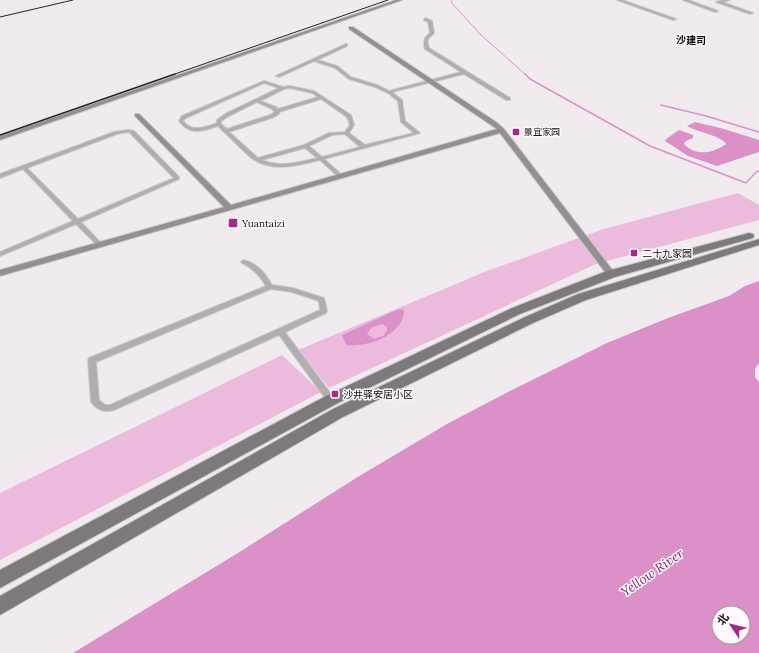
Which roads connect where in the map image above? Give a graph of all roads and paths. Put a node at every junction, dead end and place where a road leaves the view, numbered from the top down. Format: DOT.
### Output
graph roads {
  1 [pos="400,0"];
  2 [pos="619,0"];
  3 [pos="685,0"];
  4 [pos="728,0"];
  5 [pos="716,11"];
  6 [pos="751,13"];
  7 [pos="425,19"];
  8 [pos="674,19"];
  9 [pos="351,28"];
  10 [pos="346,45"];
  11 [pos="314,60"];
  12 [pos="464,72"];
  13 [pos="278,76"];
  14 [pos="430,81"];
  15 [pos="283,88"];
  16 [pos="389,92"];
  17 [pos="320,98"];
  18 [pos="508,99"];
  19 [pos="257,101"];
  20 [pos="277,111"];
  21 [pos="137,115"];
  22 [pos="219,124"];
  23 [pos="502,130"];
  24 [pos="226,131"];
  25 [pos="346,133"];
  26 [pos="0,138"];
  27 [pos="306,146"];
  28 [pos="364,147"];
  29 [pos="320,159"];
  30 [pos="257,160"];
  31 [pos="24,167"];
  32 [pos="0,176"];
  33 [pos="340,176"];
  34 [pos="229,207"];
  35 [pos="78,221"];
  36 [pos="759,234"];
  37 [pos="759,242"];
  38 [pos="99,244"];
  39 [pos="0,254"];
  40 [pos="244,262"];
  41 [pos="0,273"];
  42 [pos="611,274"];
  43 [pos="270,288"];
  44 [pos="281,332"];
  45 [pos="331,400"];
  46 [pos="0,580"];
  47 [pos="0,606"];
  1 -- 26 [label="street"];
  2 -- 8 [label="street"];
  3 -- 5 [label="street"];
  4 -- 6 [label="street"];
  7 -- 12 [label="street"];
  9 -- 14 [label="street"];
  10 -- 11 [label="street"];
  11 -- 13 [label="street"];
  11 -- 16 [label="street"];
  12 -- 14 [label="street"];
  12 -- 18 [label="street"];
  14 -- 16 [label="street"];
  14 -- 23 [label="street"];
  15 -- 17 [label="street"];
  15 -- 19 [label="street"];
  15 -- 22 [label="street"];
  16 -- 28 [label="street"];
  17 -- 20 [label="street"];
  17 -- 25 [label="street"];
  19 -- 20 [label="street"];
  19 -- 22 [label="street"];
  20 -- 24 [label="street"];
  21 -- 34 [label="street"];
  22 -- 24 [label="street"];
  23 -- 33 [label="street"];
  23 -- 42 [label="street"];
  24 -- 30 [label="street"];
  25 -- 27 [label="street"];
  25 -- 28 [label="street"];
  27 -- 29 [label="street"];
  27 -- 30 [label="street"];
  28 -- 29 [label="street"];
  29 -- 30 [label="street"];
  29 -- 33 [label="street"];
  31 -- 32 [label="street"];
  31 -- 35 [label="street"];
  31 -- 35 [label="street"];
  33 -- 34 [label="street"];
  34 -- 38 [label="street"];
  35 -- 38 [label="street"];
  35 -- 39 [label="street"];
  36 -- 42 [label="main road"];
  37 -- 47 [label="main road"];
  38 -- 41 [label="street"];
  40 -- 43 [label="street"];
  42 -- 45 [label="main road"];
  43 -- 44 [label="street"];
  43 -- 44 [label="street"];
  44 -- 45 [label="street"];
  45 -- 46 [label="main road"];
}
